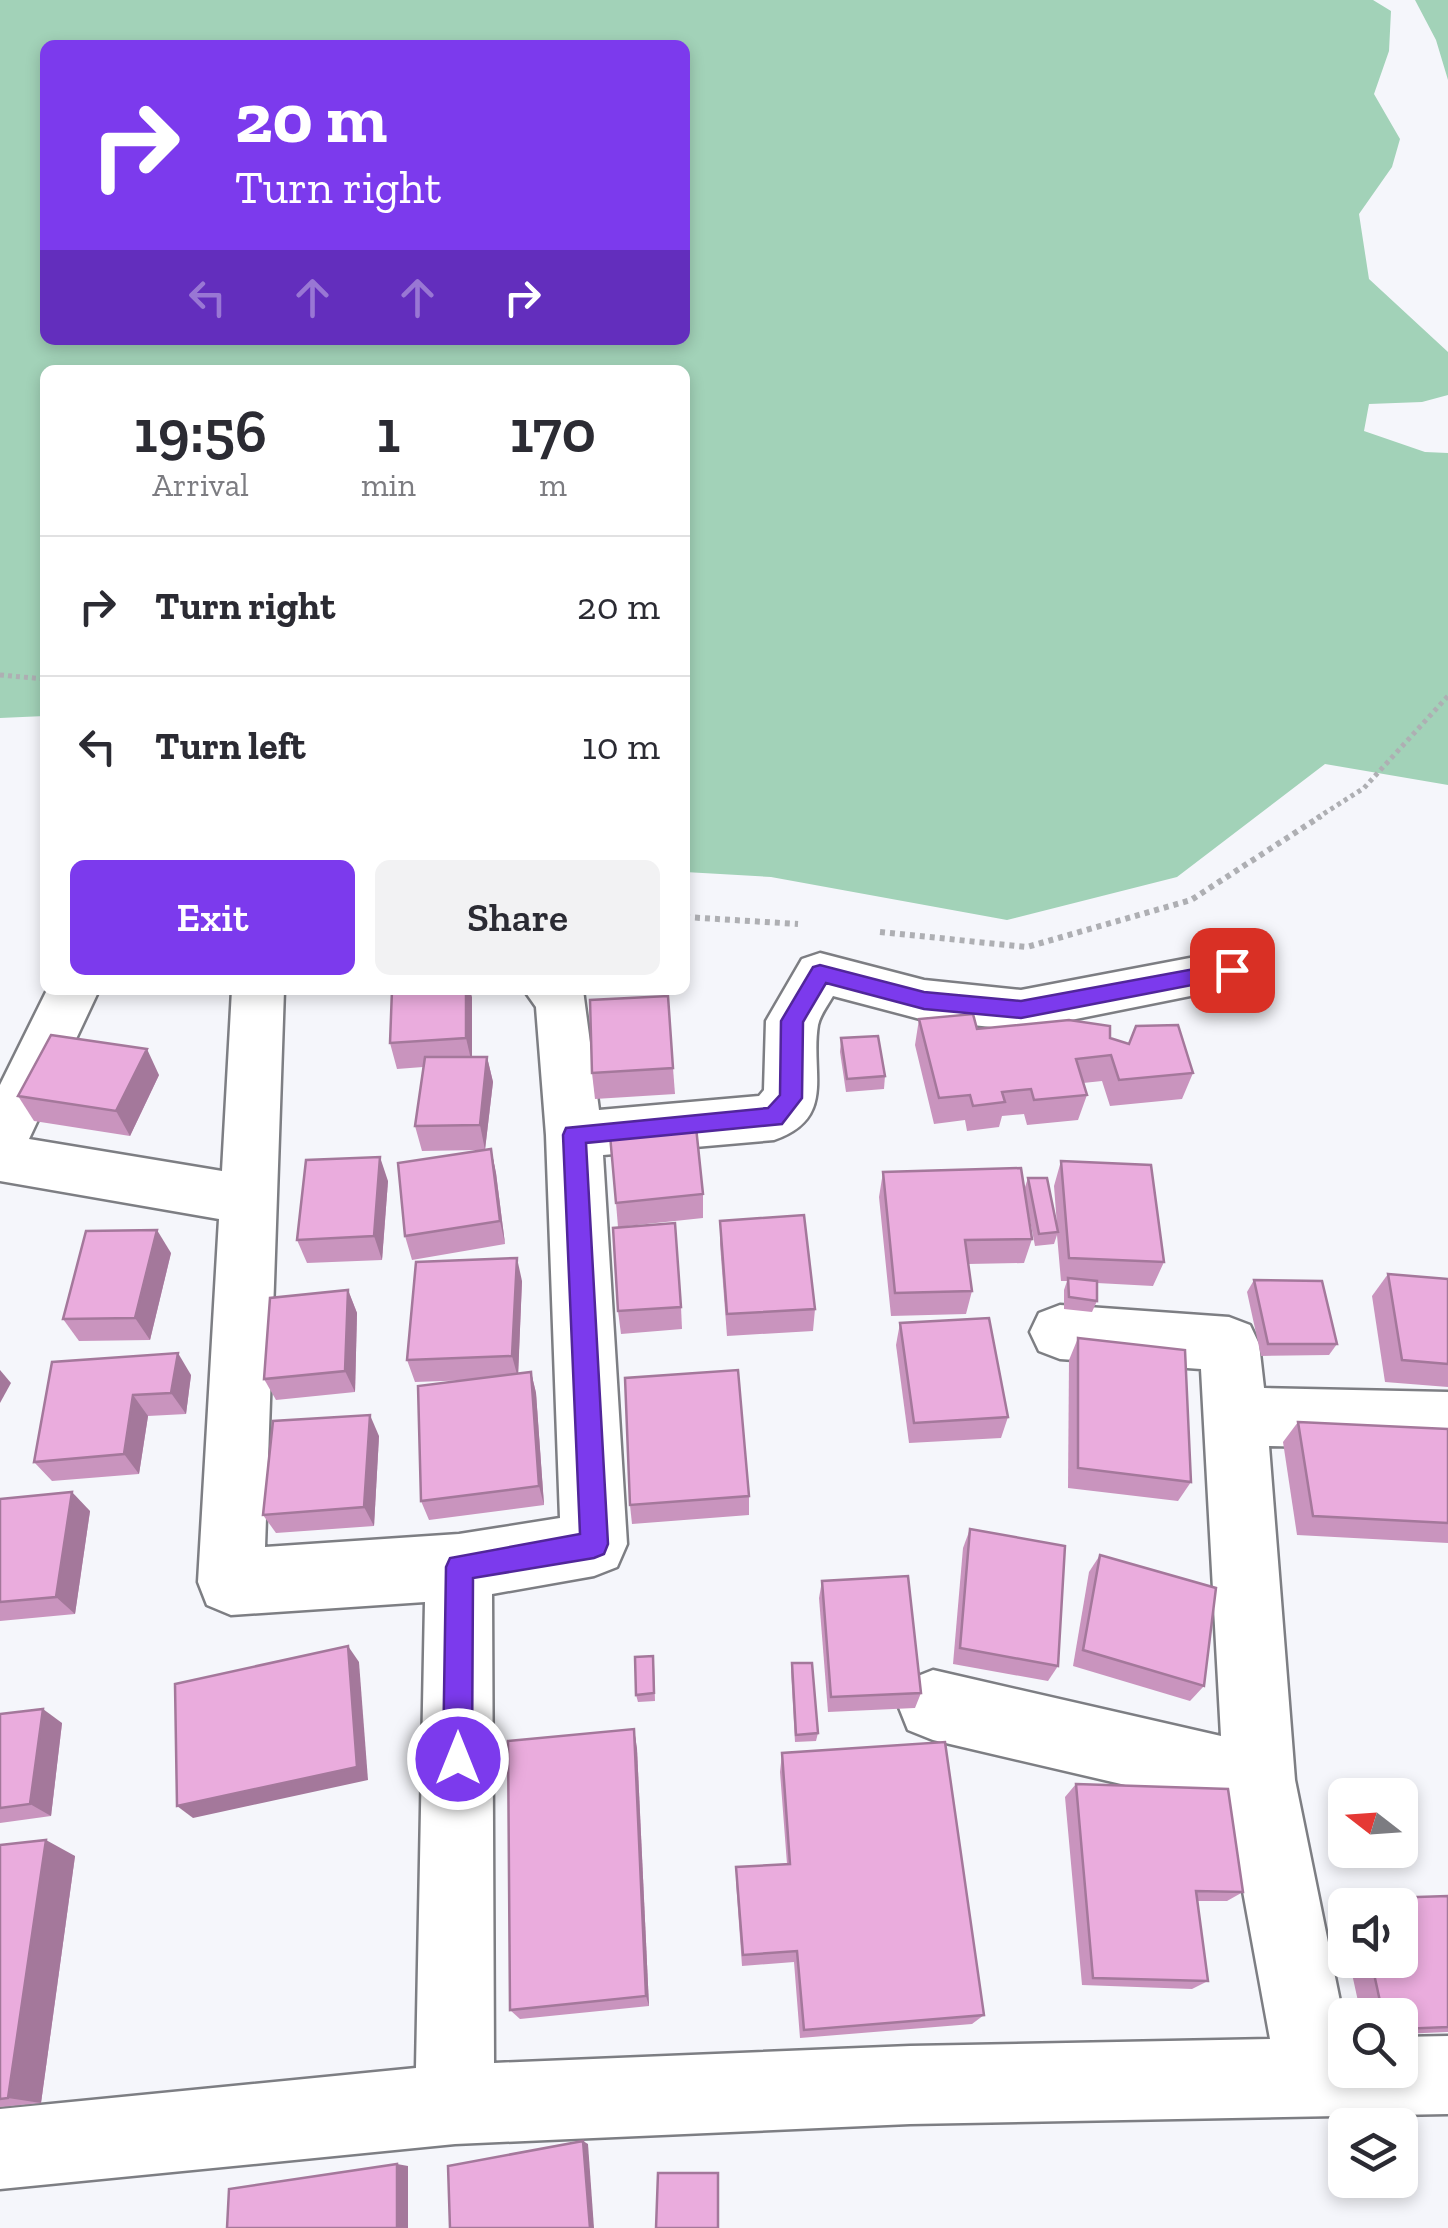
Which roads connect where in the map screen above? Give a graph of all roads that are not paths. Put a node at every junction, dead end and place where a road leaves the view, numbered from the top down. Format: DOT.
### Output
graph roads {
  1 [pos="1232,970"];
  2 [pos="70,995"];
  3 [pos="258,995"];
  4 [pos="558,995"];
  5 [pos="574,1135"];
  6 [pos="0,1141"];
  7 [pos="0,1158"];
  8 [pos="246,1199"];
  9 [pos="1060,1332"];
  10 [pos="1236,1416"];
  11 [pos="1448,1421"];
  12 [pos="459,1567"];
  13 [pos="933,1705"];
  14 [pos="1259,1780"];
  15 [pos="1448,2075"];
  16 [pos="1316,2076"];
  17 [pos="455,2104"];
  18 [pos="0,2149"];
  1 -- 5 [label="street"];
  2 -- 6 [label="street"];
  3 -- 8 [label="street"];
  4 -- 5 [label="street"];
  5 -- 12 [label="street"];
  7 -- 8 [label="street"];
  8 -- 12 [label="street"];
  9 -- 10 [label="street"];
  10 -- 11 [label="street"];
  10 -- 14 [label="street"];
  12 -- 17 [label="street"];
  13 -- 14 [label="street"];
  14 -- 16 [label="street"];
  15 -- 16 [label="street"];
  16 -- 17 [label="street"];
  17 -- 18 [label="street"];
}
